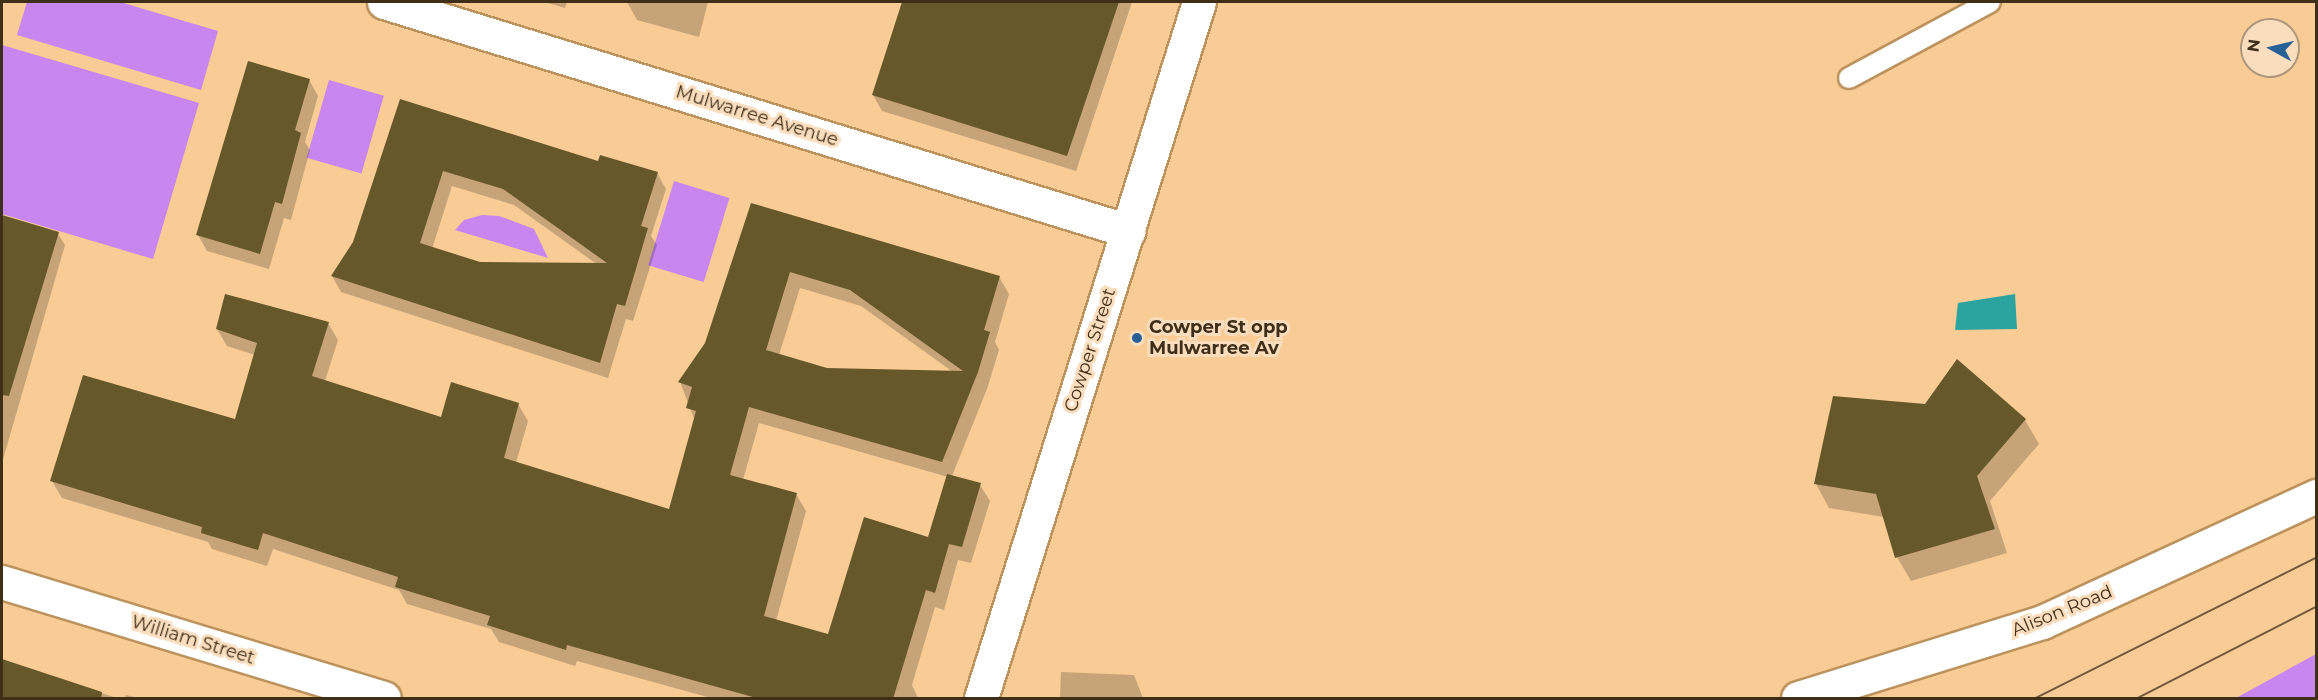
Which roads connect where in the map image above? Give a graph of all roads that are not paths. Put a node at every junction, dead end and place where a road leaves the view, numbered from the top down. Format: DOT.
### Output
graph roads {
  1 [pos="384,2"];
  2 [pos="1199,2"];
  3 [pos="1990,2"];
  4 [pos="1849,78"];
  5 [pos="1129,231"];
  6 [pos="2316,496"];
  7 [pos="2,582"];
  8 [pos="384,699"];
  9 [pos="981,699"];
  10 [pos="1798,699"];
  1 -- 5 [label="main road, Mulwarree Avenue"];
  2 -- 5 [label="main road, Cowper Street"];
  3 -- 4 [label="lane"];
  5 -- 9 [label="main road, Cowper Street"];
  6 -- 10 [label="main road, Alison Road"];
  7 -- 8 [label="main road, William Street"];
}
